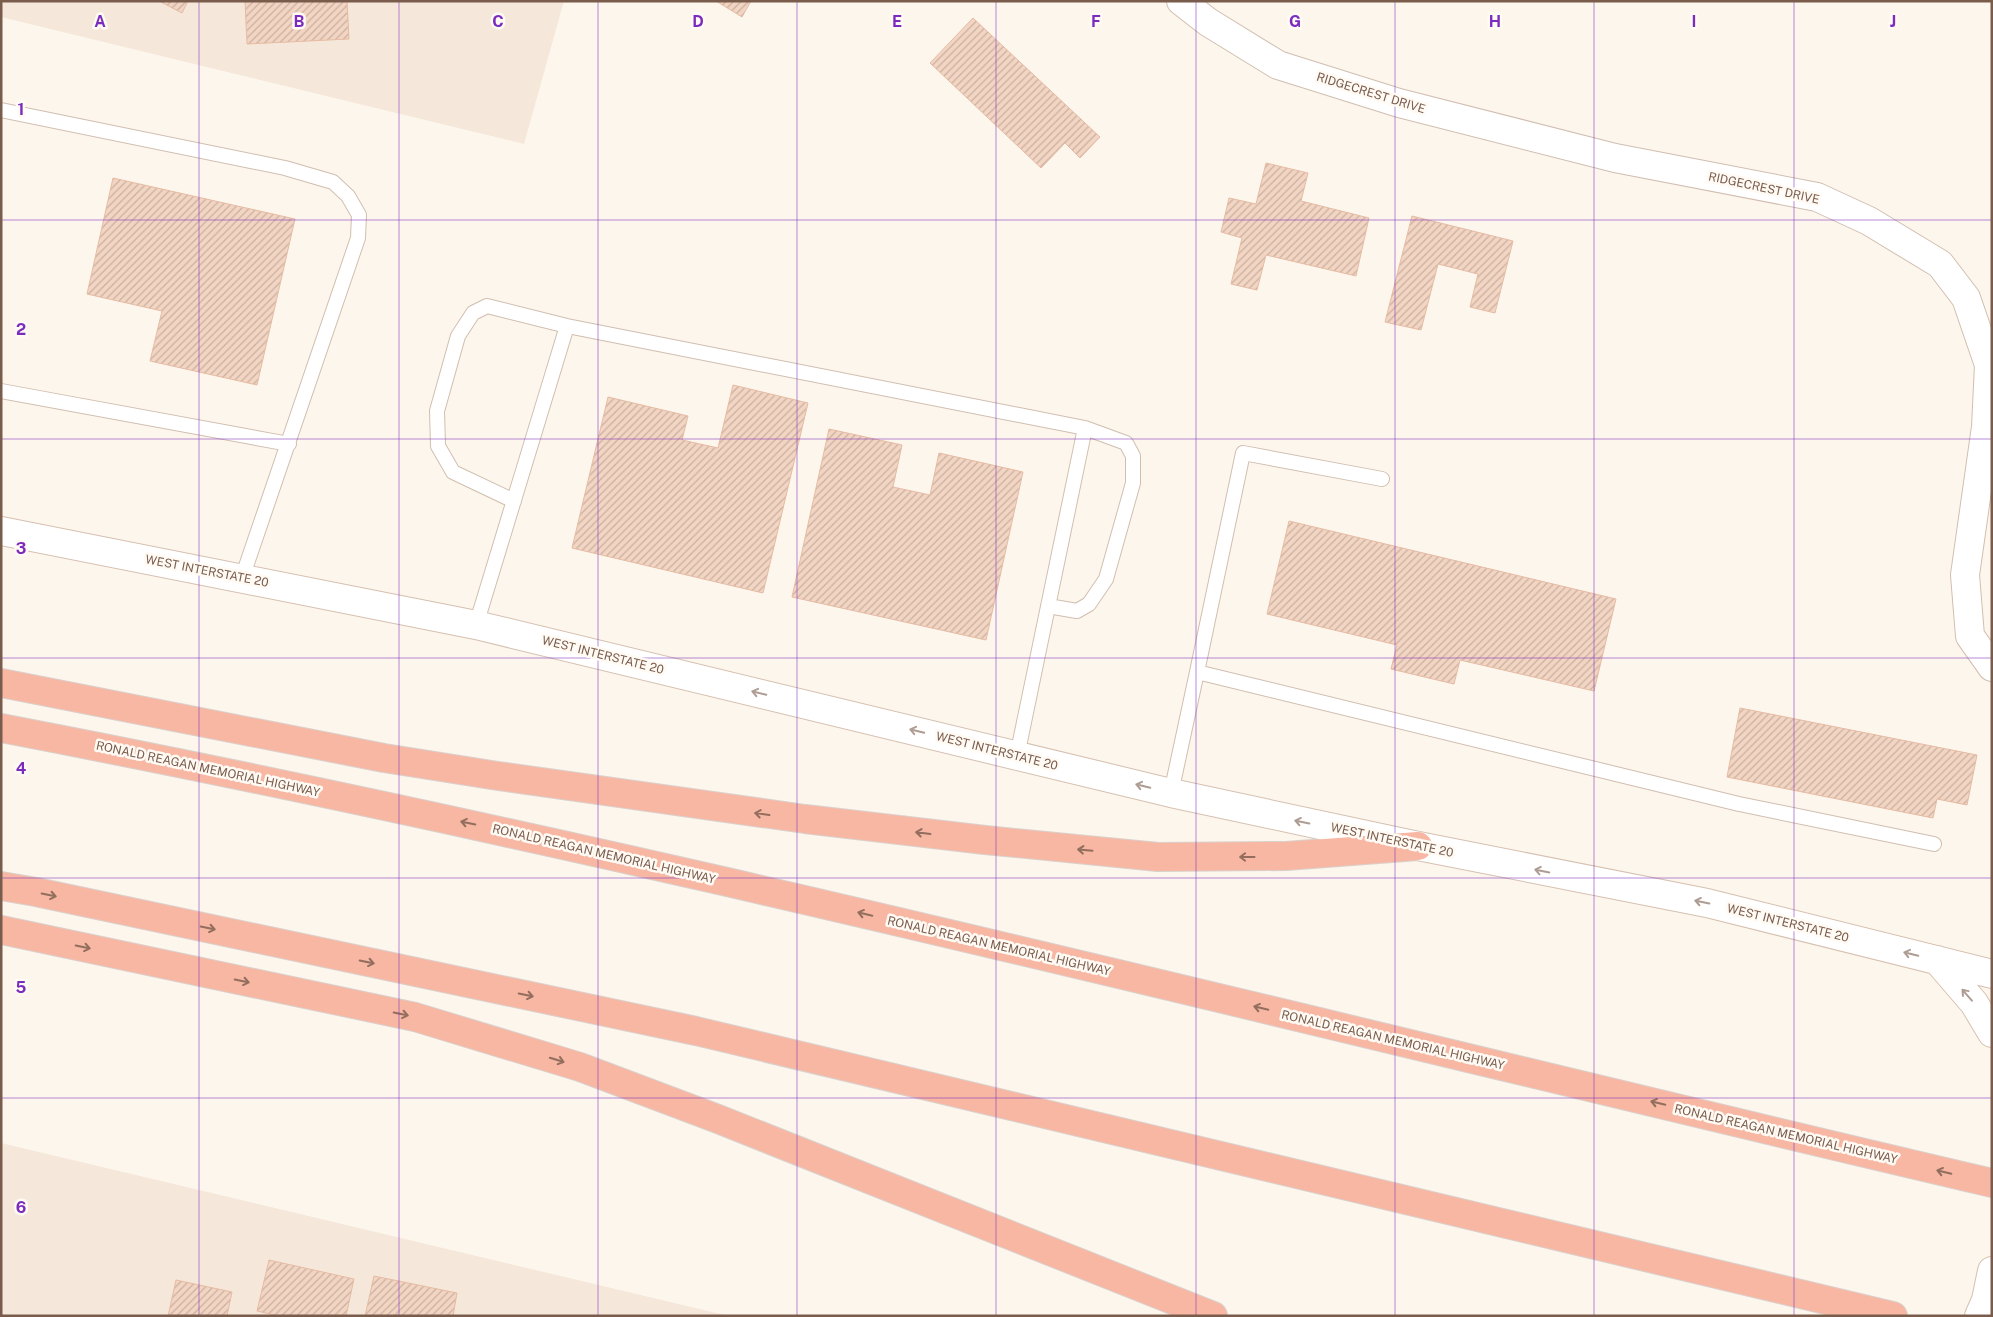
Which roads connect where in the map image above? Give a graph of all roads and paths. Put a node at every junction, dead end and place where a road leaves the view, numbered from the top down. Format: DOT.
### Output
graph roads {
  1 [pos="1181,1"];
  2 [pos="1,110"];
  3 [pos="567,326"];
  4 [pos="1,391"];
  5 [pos="1085,428"];
  6 [pos="289,444"];
  7 [pos="1382,479"];
  8 [pos="514,501"];
  9 [pos="1,531"];
  10 [pos="242,578"];
  11 [pos="1048,606"];
  12 [pos="476,625"];
  13 [pos="1992,667"];
  14 [pos="1197,672"];
  15 [pos="1,683"];
  16 [pos="1,728"];
  17 [pos="1017,756"];
  18 [pos="1171,793"];
  19 [pos="1934,844"];
  20 [pos="1418,846"];
  21 [pos="1,886"];
  22 [pos="1,930"];
  23 [pos="1992,956"];
  24 [pos="1944,962"];
  25 [pos="1992,974"];
  26 [pos="1992,1033"];
  27 [pos="1992,1183"];
  28 [pos="1992,1271"];
  29 [pos="1213,1316"];
  30 [pos="1893,1316"];
  31 [pos="1978,1316"];
  1 -- 13 [label="main road, RIDGECREST DRIVE"];
  2 -- 6 [label="lane"];
  3 -- 5 [label="lane"];
  3 -- 8 [label="lane"];
  3 -- 8 [label="lane"];
  4 -- 6 [label="lane"];
  5 -- 11 [label="lane"];
  5 -- 11 [label="lane"];
  6 -- 10 [label="lane"];
  7 -- 14 [label="lane"];
  8 -- 12 [label="lane"];
  9 -- 10 [label="main road, WEST INTERSTATE 20"];
  10 -- 12 [label="main road, WEST INTERSTATE 20"];
  11 -- 17 [label="lane"];
  17 -- 12 [label="main road, WEST INTERSTATE 20, one-way"];
  14 -- 18 [label="lane"];
  14 -- 19 [label="lane"];
  20 -- 15 [label="highway, one-way"];
  27 -- 16 [label="highway, RONALD REAGAN MEMORIAL HIGHWAY, one-way"];
  18 -- 17 [label="main road, WEST INTERSTATE 20, one-way"];
  20 -- 18 [label="main road, WEST INTERSTATE 20, one-way"];
  24 -- 20 [label="main road, WEST INTERSTATE 20, one-way"];
  21 -- 30 [label="highway, one-way"];
  22 -- 29 [label="highway, one-way"];
  23 -- 24 [label="main road"];
  24 -- 25 [label="main road, WEST INTERSTATE 20"];
  26 -- 24 [label="main road, one-way"];
  28 -- 31 [label="main road"];
}
